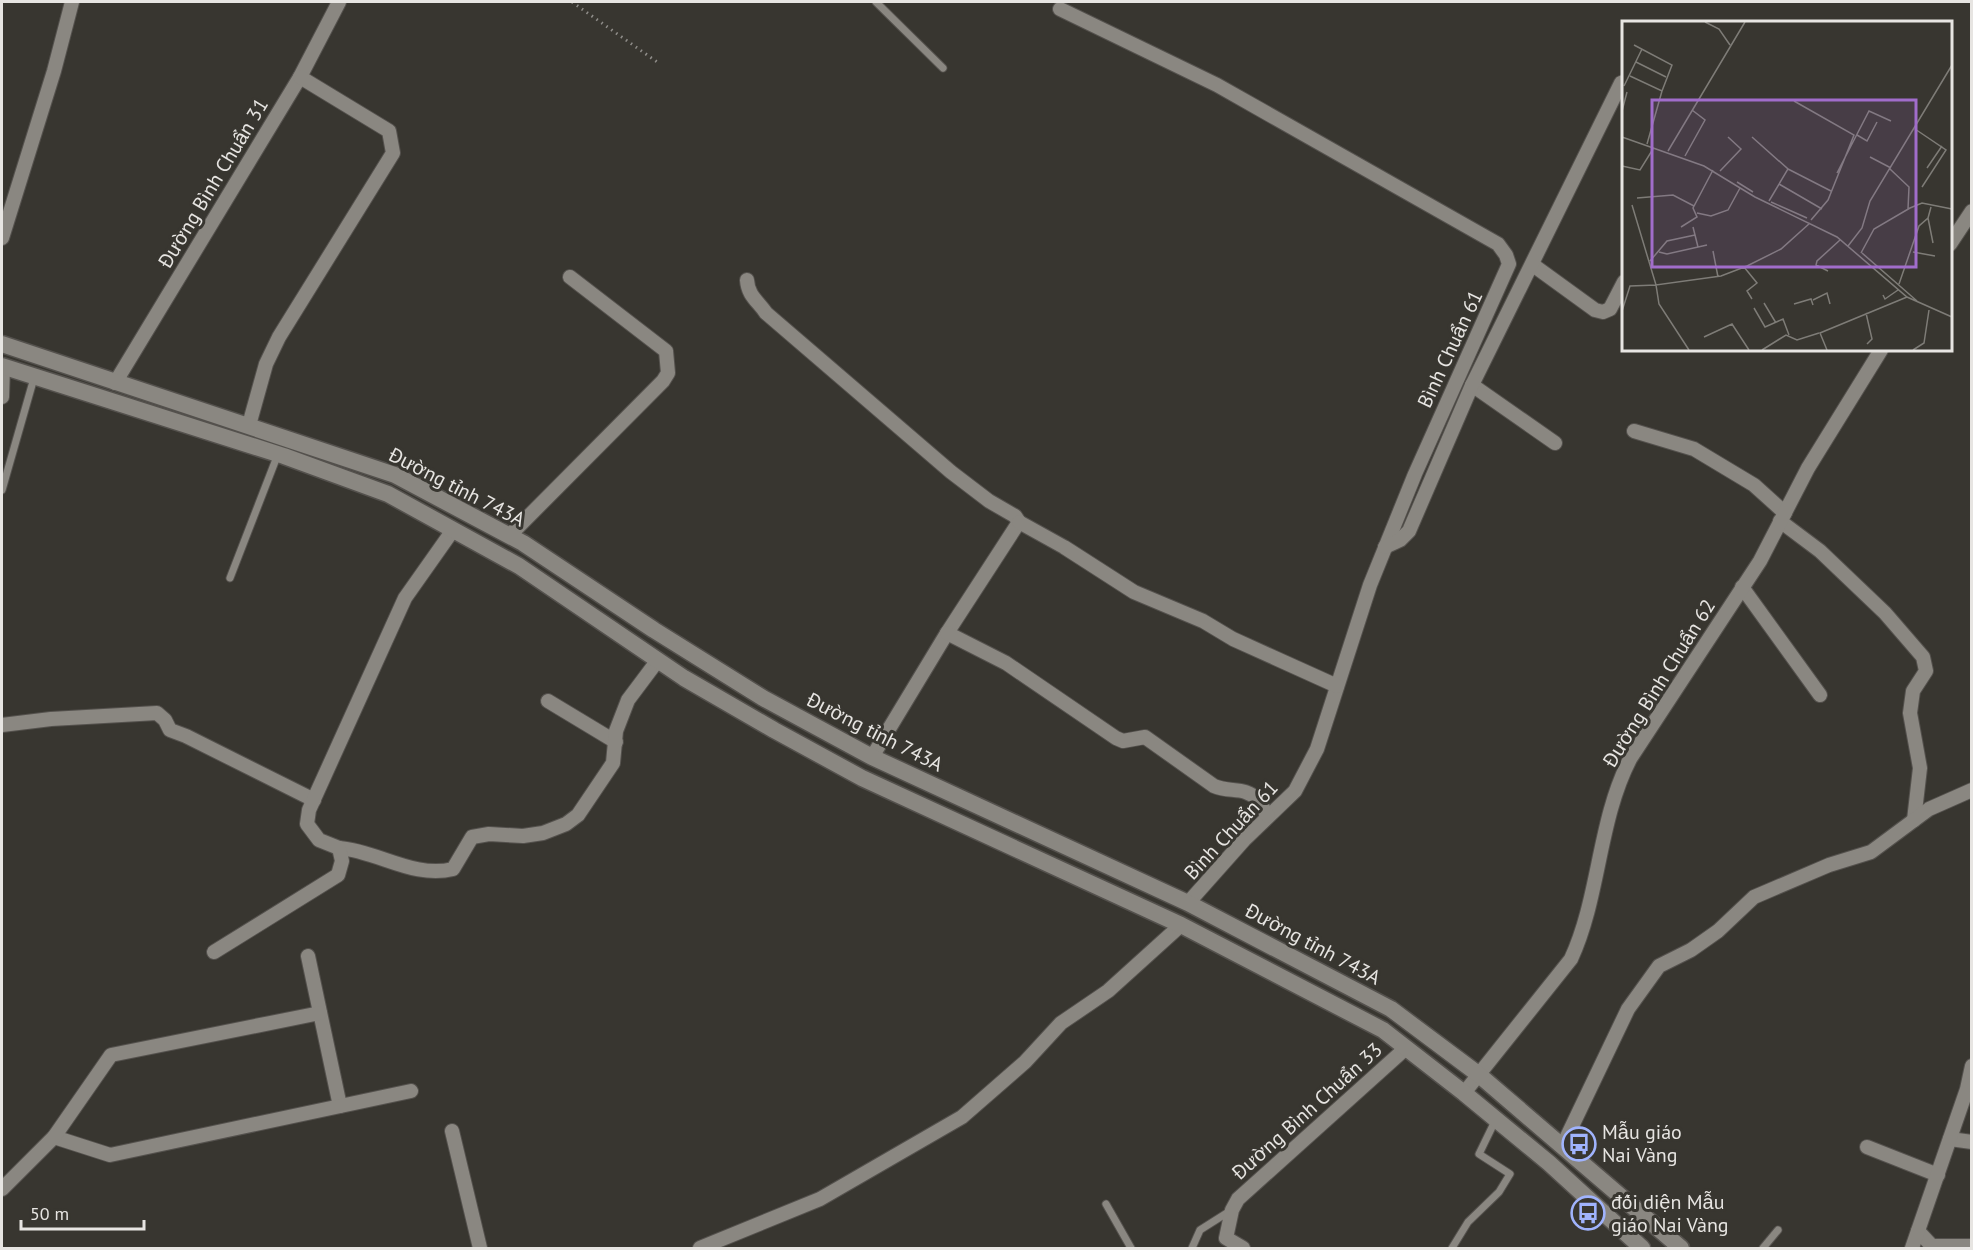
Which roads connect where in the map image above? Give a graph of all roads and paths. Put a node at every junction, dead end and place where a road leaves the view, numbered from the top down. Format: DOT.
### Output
graph roads {
  1 [pos="72,2"];
  2 [pos="339,2"];
  3 [pos="572,2"];
  4 [pos="876,2"];
  5 [pos="1060,9"];
  6 [pos="660,64"];
  7 [pos="944,68"];
  8 [pos="300,77"];
  9 [pos="1622,82"];
  10 [pos="1970,215"];
  11 [pos="2,238"];
  12 [pos="1952,241"];
  13 [pos="1533,265"];
  14 [pos="570,277"];
  15 [pos="747,280"];
  16 [pos="1622,284"];
  17 [pos="2,344"];
  18 [pos="1880,351"];
  19 [pos="2,367"];
  20 [pos="34,378"];
  21 [pos="115,383"];
  22 [pos="1472,385"];
  23 [pos="2,397"];
  24 [pos="249,425"];
  25 [pos="1634,431"];
  26 [pos="1556,442"];
  27 [pos="278,454"];
  28 [pos="2,490"];
  29 [pos="1783,517"];
  30 [pos="1019,522"];
  31 [pos="453,530"];
  32 [pos="509,536"];
  33 [pos="1385,548"];
  34 [pos="230,578"];
  35 [pos="1742,587"];
  36 [pos="947,633"];
  37 [pos="658,660"];
  38 [pos="1337,686"];
  39 [pos="1820,694"];
  40 [pos="548,701"];
  41 [pos="2,725"];
  42 [pos="616,742"];
  43 [pos="872,758"];
  44 [pos="1971,790"];
  45 [pos="314,800"];
  46 [pos="1268,816"];
  47 [pos="1914,820"];
  48 [pos="339,848"];
  49 [pos="1188,903"];
  50 [pos="1181,925"];
  51 [pos="214,952"];
  52 [pos="308,956"];
  53 [pos="320,1013"];
  54 [pos="1406,1048"];
  55 [pos="1971,1066"];
  56 [pos="1478,1074"];
  57 [pos="411,1091"];
  58 [pos="1464,1093"];
  59 [pos="340,1106"];
  60 [pos="1496,1119"];
  61 [pos="452,1131"];
  62 [pos="54,1137"];
  63 [pos="1950,1139"];
  64 [pos="1971,1142"];
  65 [pos="1563,1145"];
  66 [pos="1867,1147"];
  67 [pos="1938,1174"];
  68 [pos="2,1189"];
  69 [pos="1106,1204"];
  70 [pos="1232,1210"];
  71 [pos="1778,1230"];
  72 [pos="1918,1231"];
  73 [pos="1226,1243"];
  74 [pos="1971,1246"];
  75 [pos="480,1248"];
  76 [pos="700,1248"];
  77 [pos="1131,1248"];
  78 [pos="1192,1248"];
  79 [pos="1243,1248"];
  80 [pos="1452,1248"];
  81 [pos="1642,1248"];
  82 [pos="1681,1248"];
  83 [pos="1763,1248"];
  84 [pos="1912,1248"];
  1 -- 11 [label="street"];
  2 -- 8 [label="street, Đường Bình Chuẩn 31"];
  3 -- 6 [label="path"];
  4 -- 7 [label="lane"];
  5 -- 33 [label="street, Bình Chuẩn 61"];
  8 -- 21 [label="street, Đường Bình Chuẩn 31"];
  8 -- 24 [label="street"];
  9 -- 13 [label="street"];
  10 -- 12 [label="street"];
  13 -- 16 [label="street"];
  13 -- 22 [label="street"];
  14 -- 32 [label="street"];
  15 -- 30 [label="street"];
  17 -- 21 [label="main road, Đường tỉnh 743A"];
  18 -- 29 [label="street, Đường Bình Chuẩn 62"];
  19 -- 20 [label="main road, Đường tỉnh 743A"];
  19 -- 23 [label="street"];
  20 -- 27 [label="main road, Đường tỉnh 743A"];
  20 -- 28 [label="lane"];
  21 -- 24 [label="main road, Đường tỉnh 743A"];
  22 -- 26 [label="street"];
  22 -- 33 [label="street"];
  24 -- 32 [label="main road, Đường tỉnh 743A"];
  25 -- 29 [label="street"];
  27 -- 31 [label="main road, Đường tỉnh 743A"];
  27 -- 34 [label="lane"];
  29 -- 35 [label="street, Đường Bình Chuẩn 62"];
  29 -- 47 [label="street"];
  30 -- 36 [label="street"];
  30 -- 38 [label="street"];
  31 -- 37 [label="main road, Đường tỉnh 743A"];
  31 -- 45 [label="street"];
  32 -- 43 [label="main road, Đường tỉnh 743A"];
  33 -- 38 [label="street, Bình Chuẩn 61"];
  35 -- 39 [label="street"];
  35 -- 56 [label="street, Đường Bình Chuẩn 62"];
  36 -- 43 [label="street"];
  36 -- 46 [label="street"];
  37 -- 42 [label="street"];
  37 -- 50 [label="main road, Đường tỉnh 743A"];
  38 -- 46 [label="street, Bình Chuẩn 61"];
  40 -- 42 [label="street"];
  41 -- 45 [label="street"];
  42 -- 48 [label="street"];
  43 -- 49 [label="main road, Đường tỉnh 743A"];
  44 -- 47 [label="street"];
  45 -- 48 [label="street"];
  46 -- 49 [label="street, Bình Chuẩn 61"];
  47 -- 65 [label="street"];
  48 -- 51 [label="street"];
  49 -- 56 [label="main road, Đường tỉnh 743A"];
  50 -- 54 [label="main road, Đường tỉnh 743A"];
  50 -- 76 [label="street"];
  52 -- 53 [label="street"];
  53 -- 59 [label="street"];
  53 -- 62 [label="street"];
  54 -- 58 [label="main road, Đường tỉnh 743A"];
  54 -- 70 [label="street, Đường Bình Chuẩn 33"];
  55 -- 63 [label="street"];
  56 -- 58 [label="street, Đường Bình Chuẩn 62"];
  56 -- 65 [label="main road, Đường tỉnh 743A"];
  57 -- 59 [label="street"];
  58 -- 60 [label="main road, Đường tỉnh 743A"];
  59 -- 62 [label="street"];
  60 -- 80 [label="lane"];
  60 -- 81 [label="main road, Đường tỉnh 743A"];
  61 -- 75 [label="street"];
  62 -- 68 [label="street"];
  63 -- 64 [label="street"];
  63 -- 67 [label="street"];
  65 -- 82 [label="main road, Đường tỉnh 743A"];
  66 -- 67 [label="street"];
  67 -- 72 [label="street"];
  69 -- 77 [label="lane"];
  70 -- 73 [label="street, Đường Bình Chuẩn 33"];
  70 -- 78 [label="lane"];
  71 -- 83 [label="lane"];
  72 -- 74 [label="street"];
  72 -- 84 [label="street"];
  73 -- 79 [label="street"];
}
